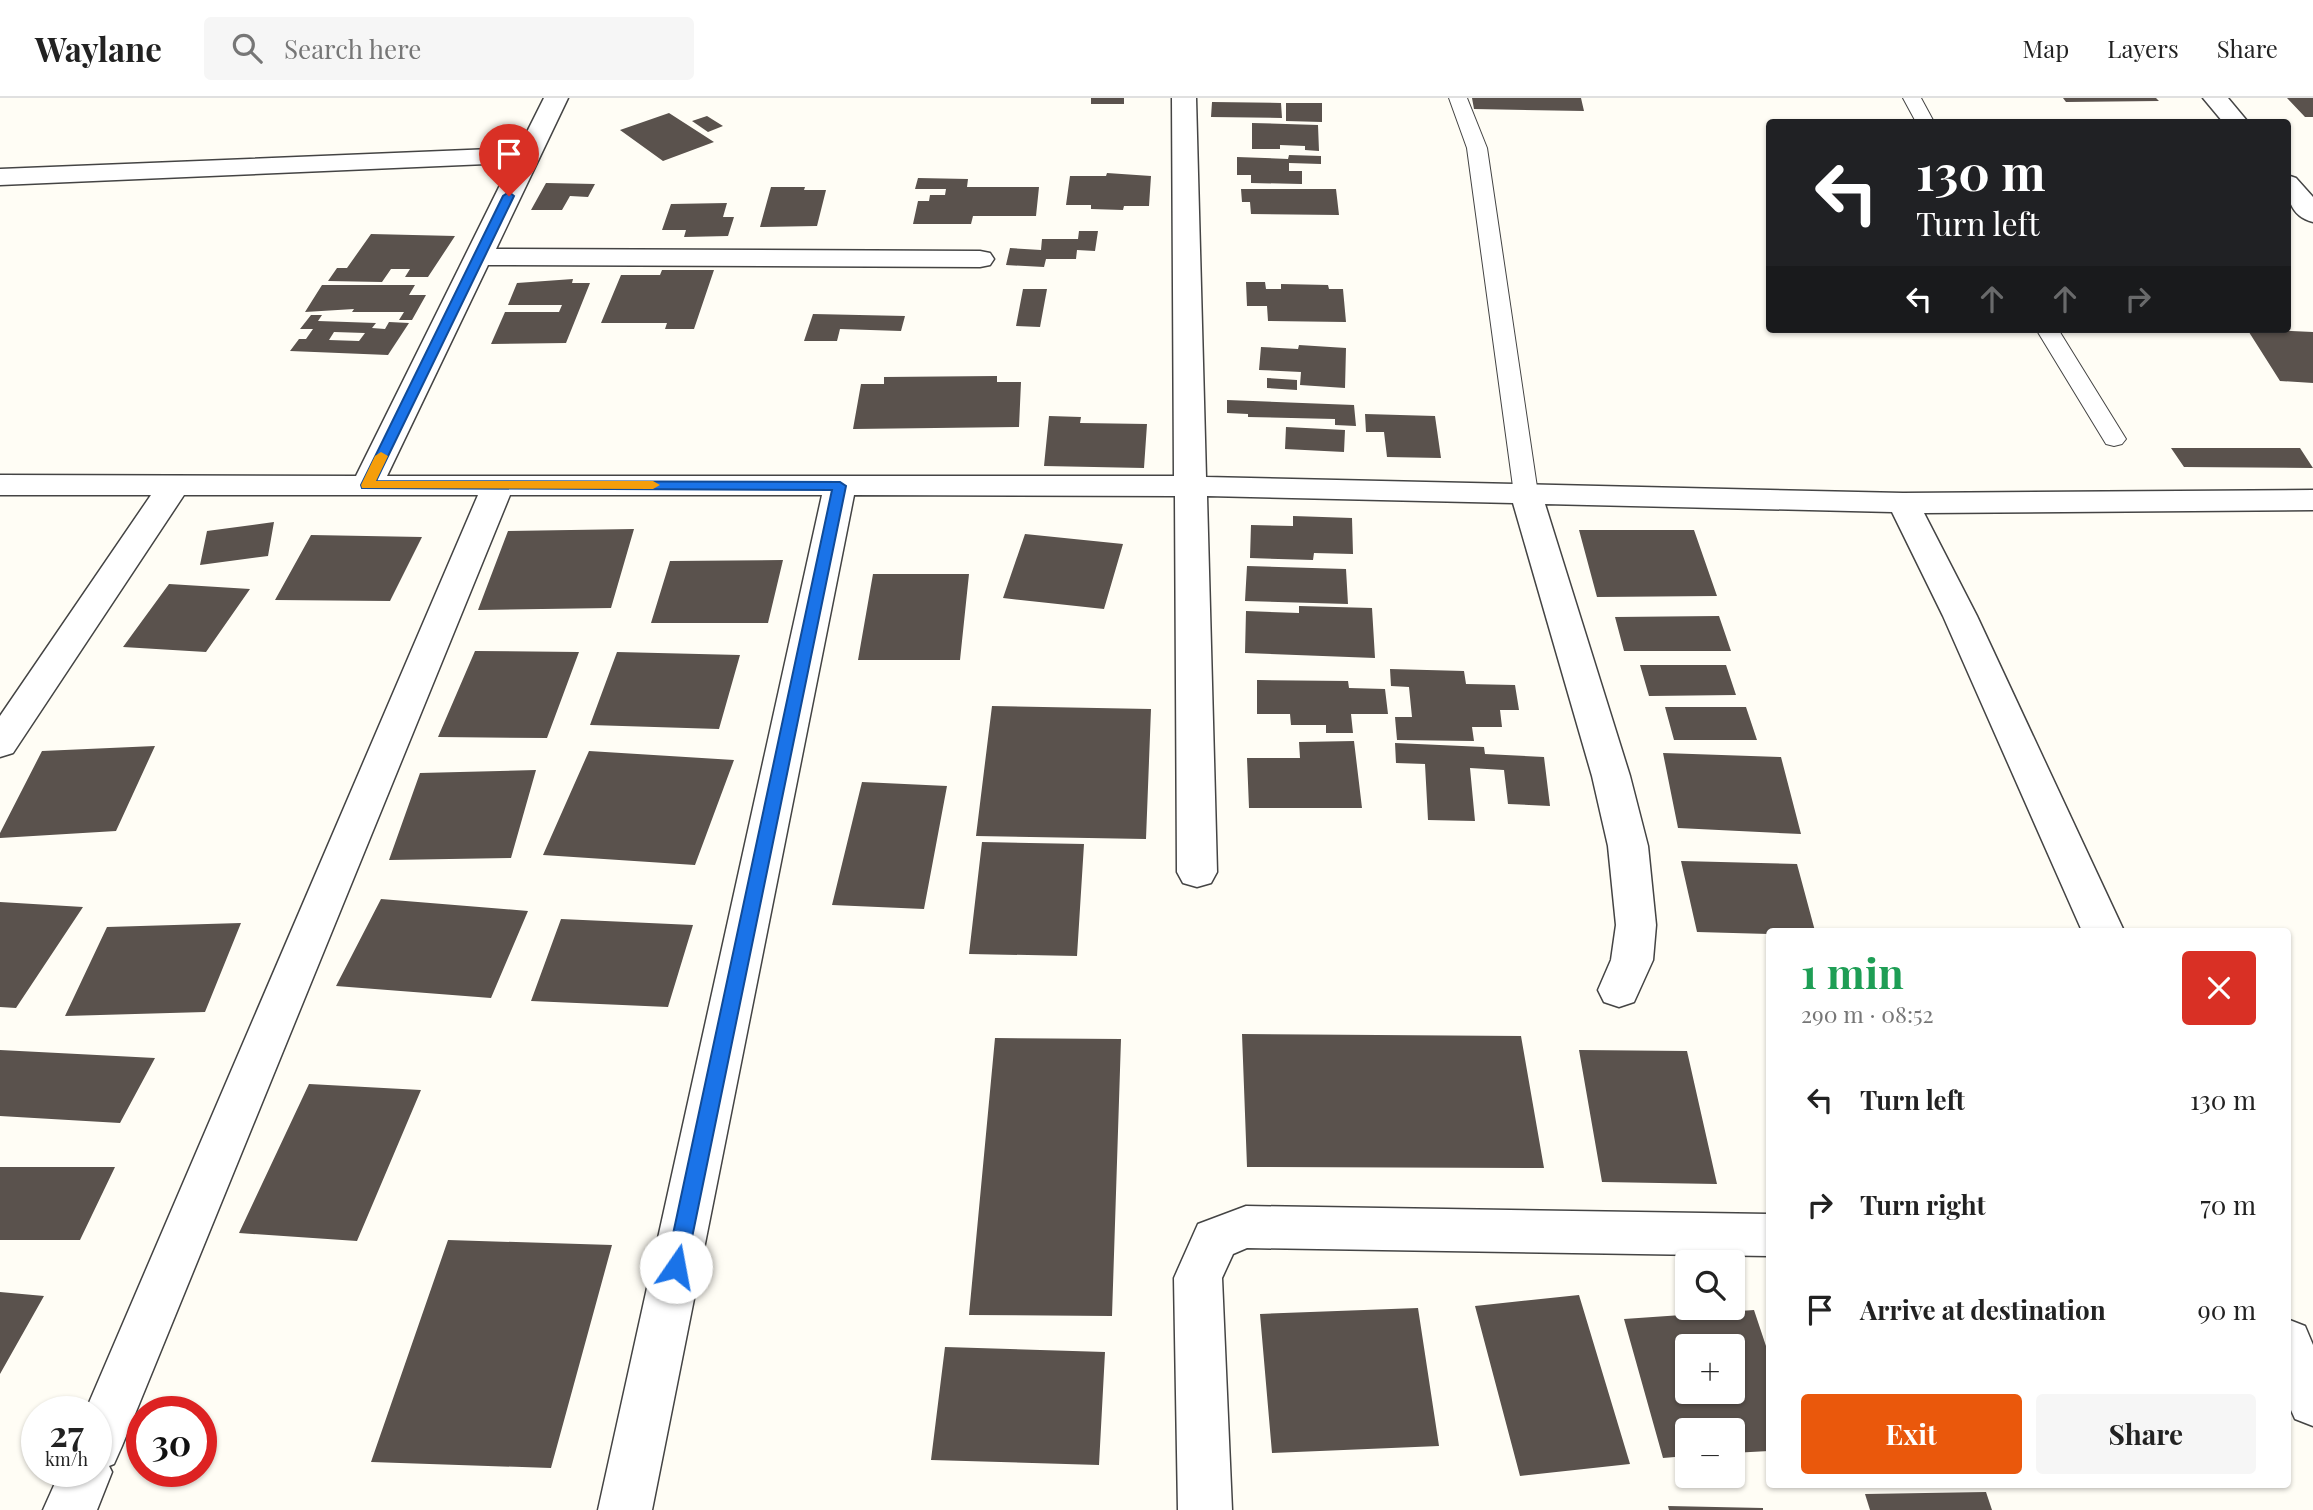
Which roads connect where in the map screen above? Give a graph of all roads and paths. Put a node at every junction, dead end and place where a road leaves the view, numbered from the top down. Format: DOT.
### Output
graph roads {
  1 [pos="556,98"];
  2 [pos="1184,98"];
  3 [pos="1458,98"];
  4 [pos="1912,98"];
  5 [pos="2216,98"];
  6 [pos="1923,119"];
  7 [pos="2234,119"];
  8 [pos="528,155"];
  9 [pos="0,177"];
  10 [pos="2291,188"];
  11 [pos="2313,214"];
  12 [pos="479,257"];
  13 [pos="980,259"];
  14 [pos="2049,333"];
  15 [pos="2114,439"];
  16 [pos="0,485"];
  17 [pos="174,485"];
  18 [pos="367,485"];
  19 [pos="498,485"];
  20 [pos="840,486"];
  21 [pos="1190,486"];
  22 [pos="1526,494"];
  23 [pos="2313,500"];
  24 [pos="1903,503"];
  25 [pos="0,744"];
  26 [pos="1197,872"];
  27 [pos="2102,928"];
  28 [pos="1619,990"];
  29 [pos="1766,1235"];
  30 [pos="2291,1351"];
  31 [pos="2313,1402"];
  32 [pos="112,1408"];
  33 [pos="79,1487"];
  34 [pos="69,1510"];
  35 [pos="625,1510"];
  36 [pos="1205,1510"];
  1 -- 8 [label="street"];
  2 -- 21 [label="street"];
  3 -- 22 [label="lane"];
  4 -- 6 [label="lane"];
  5 -- 7 [label="street"];
  8 -- 9 [label="street"];
  8 -- 12 [label="street"];
  10 -- 11 [label="street"];
  12 -- 13 [label="street"];
  12 -- 18 [label="street"];
  14 -- 15 [label="lane"];
  16 -- 17 [label="street"];
  17 -- 18 [label="street"];
  17 -- 25 [label="street"];
  18 -- 19 [label="street"];
  19 -- 20 [label="street"];
  19 -- 32 [label="street"];
  20 -- 21 [label="street"];
  20 -- 35 [label="street"];
  21 -- 22 [label="street"];
  21 -- 26 [label="street"];
  22 -- 24 [label="street"];
  22 -- 28 [label="street"];
  23 -- 24 [label="street"];
  24 -- 27 [label="street"];
  29 -- 36 [label="street"];
  30 -- 31 [label="street"];
  33 -- 34 [label="street"];
}
